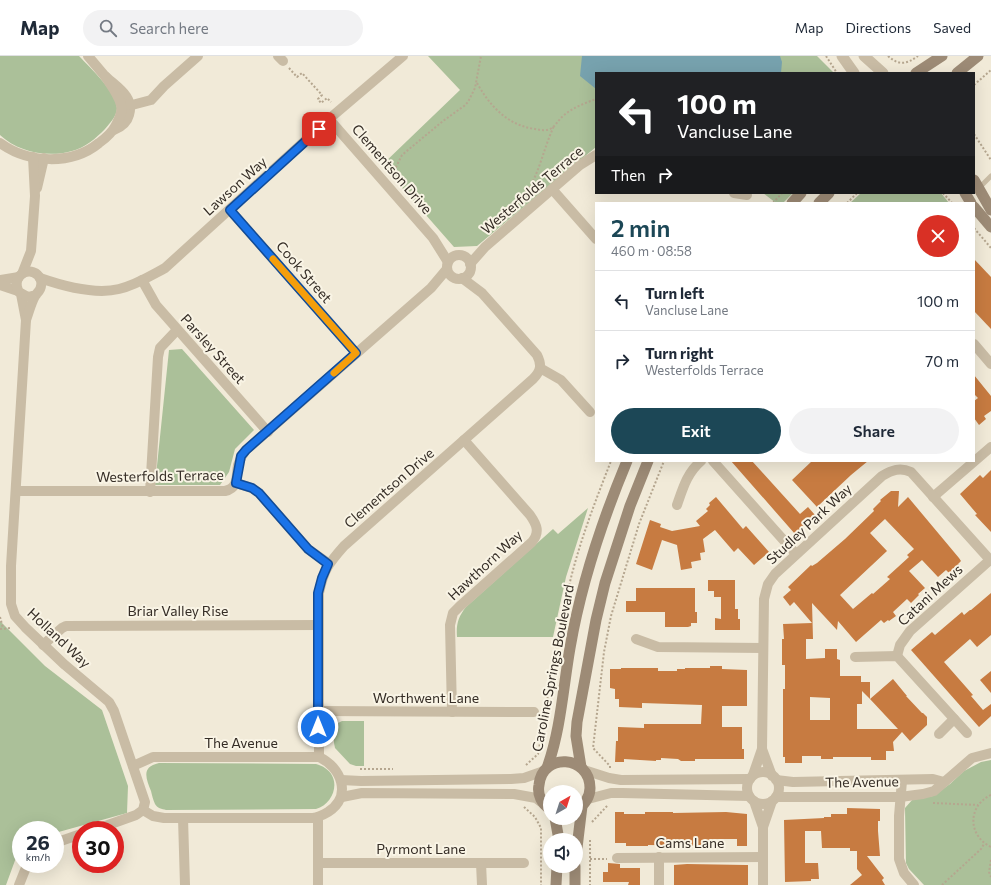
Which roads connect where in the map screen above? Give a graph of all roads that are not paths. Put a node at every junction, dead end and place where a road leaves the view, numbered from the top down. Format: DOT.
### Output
graph roads {
  1 [pos="88,56"];
  2 [pos="198,56"];
  3 [pos="403,56"];
  4 [pos="842,56"];
  5 [pos="864,56"];
  6 [pos="942,56"];
  7 [pos="978,56"];
  8 [pos="853,72"];
  9 [pos="882,72"];
  10 [pos="918,72"];
  11 [pos="959,72"];
  12 [pos="126,103"];
  13 [pos="329,119"];
  14 [pos="0,143"];
  15 [pos="595,156"];
  16 [pos="33,157"];
  17 [pos="44,158"];
  18 [pos="991,176"];
  19 [pos="976,184"];
  20 [pos="552,189"];
  21 [pos="740,194"];
  22 [pos="800,194"];
  23 [pos="828,194"];
  24 [pos="747,195"];
  25 [pos="35,196"];
  26 [pos="793,202"];
  27 [pos="820,202"];
  28 [pos="975,208"];
  29 [pos="230,210"];
  30 [pos="991,210"];
  31 [pos="991,227"];
  32 [pos="595,238"];
  33 [pos="31,251"];
  34 [pos="459,267"];
  35 [pos="20,275"];
  36 [pos="38,276"];
  37 [pos="0,280"];
  38 [pos="142,280"];
  39 [pos="0,285"];
  40 [pos="65,287"];
  41 [pos="19,292"];
  42 [pos="37,294"];
  43 [pos="26,320"];
  44 [pos="177,330"];
  45 [pos="975,345"];
  46 [pos="356,353"];
  47 [pos="991,364"];
  48 [pos="540,368"];
  49 [pos="590,412"];
  50 [pos="268,432"];
  51 [pos="464,440"];
  52 [pos="991,447"];
  53 [pos="975,461"];
  54 [pos="627,462"];
  55 [pos="648,462"];
  56 [pos="700,462"];
  57 [pos="714,462"];
  58 [pos="974,462"];
  59 [pos="897,465"];
  60 [pos="236,483"];
  61 [pos="17,491"];
  62 [pos="150,492"];
  63 [pos="934,497"];
  64 [pos="677,505"];
  65 [pos="796,554"];
  66 [pos="991,560"];
  67 [pos="328,564"];
  68 [pos="319,625"];
  69 [pos="636,639"];
  70 [pos="43,645"];
  71 [pos="763,648"];
  72 [pos="897,656"];
  73 [pos="855,657"];
  74 [pos="318,711"];
  75 [pos="452,712"];
  76 [pos="534,712"];
  77 [pos="954,719"];
  78 [pos="967,733"];
  79 [pos="939,734"];
  80 [pos="762,749"];
  81 [pos="991,753"];
  82 [pos="319,757"];
  83 [pos="133,766"];
  84 [pos="582,769"];
  85 [pos="545,770"];
  86 [pos="752,777"];
  87 [pos="774,778"];
  88 [pos="341,780"];
  89 [pos="902,781"];
  90 [pos="944,782"];
  91 [pos="900,796"];
  92 [pos="342,797"];
  93 [pos="751,798"];
  94 [pos="774,799"];
  95 [pos="543,801"];
  96 [pos="583,803"];
  97 [pos="543,804"];
  98 [pos="583,805"];
  99 [pos="143,810"];
  100 [pos="318,817"];
  101 [pos="183,818"];
  102 [pos="119,821"];
  103 [pos="763,827"];
  104 [pos="660,857"];
  105 [pos="763,857"];
  106 [pos="617,858"];
  107 [pos="481,863"];
  108 [pos="524,863"];
  109 [pos="318,864"];
  110 [pos="24,873"];
  111 [pos="557,873"];
  112 [pos="575,873"];
  113 [pos="19,885"];
  114 [pos="184,885"];
  115 [pos="318,885"];
  116 [pos="482,885"];
  117 [pos="556,885"];
  118 [pos="575,885"];
  119 [pos="659,885"];
  120 [pos="763,885"];
  121 [pos="914,885"];
  1 -- 12 [label="street"];
  2 -- 12 [label="street"];
  3 -- 13 [label="street, Lawson Way"];
  4 -- 8 [label="street"];
  5 -- 9 [label="street"];
  6 -- 10 [label="main road"];
  7 -- 11 [label="main road"];
  12 -- 17 [label="street"];
  13 -- 29 [label="street, Lawson Way"];
  13 -- 34 [label="street, Clementson Drive"];
  14 -- 16 [label="street"];
  15 -- 20 [label="street, Westerfolds Terrace"];
  16 -- 17 [label="street"];
  16 -- 25 [label="street"];
  17 -- 25 [label="street"];
  18 -- 19 [label="lane"];
  19 -- 30 [label="main road"];
  20 -- 32 [label="street"];
  20 -- 34 [label="street, Westerfolds Terrace"];
  21 -- 24 [label="street"];
  22 -- 26 [label="main road"];
  23 -- 27 [label="main road"];
  25 -- 33 [label="street"];
  28 -- 31 [label="main road"];
  29 -- 38 [label="street, Lawson Way"];
  29 -- 46 [label="street, Cook Street"];
  33 -- 35 [label="street"];
  33 -- 36 [label="street"];
  34 -- 46 [label="street, Westerfolds Terrace"];
  34 -- 48 [label="street, Clementson Drive"];
  35 -- 36 [label="street"];
  35 -- 37 [label="street"];
  35 -- 41 [label="street"];
  36 -- 40 [label="street, Lawson Way"];
  36 -- 42 [label="street"];
  38 -- 40 [label="street, Lawson Way"];
  38 -- 44 [label="street, Parsley Street"];
  39 -- 41 [label="street"];
  40 -- 42 [label="street, Lawson Way"];
  41 -- 42 [label="street"];
  41 -- 43 [label="street, Holland Way"];
  42 -- 43 [label="street, Holland Way"];
  43 -- 61 [label="street, Holland Way"];
  44 -- 50 [label="street, Parsley Street"];
  44 -- 62 [label="street"];
  45 -- 47 [label="street"];
  46 -- 50 [label="street, Westerfolds Terrace"];
  48 -- 49 [label="street"];
  48 -- 51 [label="street, Clementson Drive"];
  50 -- 60 [label="street, Westerfolds Terrace"];
  51 -- 67 [label="street, Clementson Drive"];
  51 -- 75 [label="street, Hawthorn Way"];
  52 -- 53 [label="street"];
  54 -- 85 [label="main road, Caroline Springs Boulevard"];
  55 -- 84 [label="main road"];
  56 -- 64 [label="street"];
  57 -- 65 [label="street"];
  58 -- 63 [label="street"];
  59 -- 63 [label="street, Studley Park Way"];
  59 -- 65 [label="street, Studley Park Way"];
  60 -- 62 [label="street, Westerfolds Terrace"];
  60 -- 67 [label="street"];
  61 -- 62 [label="street, Westerfolds Terrace"];
  61 -- 70 [label="street, Holland Way"];
  63 -- 66 [label="street, Studley Park Way"];
  65 -- 71 [label="street, Studley Park Way"];
  66 -- 72 [label="street, Catani Mews"];
  67 -- 68 [label="street, Clementson Drive"];
  68 -- 70 [label="street, Briar Valley Rise"];
  68 -- 74 [label="street, Clementson Drive"];
  69 -- 71 [label="street"];
  70 -- 83 [label="street, Holland Way"];
  71 -- 80 [label="street, Studley Park Way"];
  72 -- 73 [label="street"];
  72 -- 77 [label="street"];
  74 -- 75 [label="street, Worthwent Lane"];
  74 -- 82 [label="street, Clementson Drive"];
  75 -- 76 [label="street, Worthwent Lane"];
  77 -- 78 [label="street"];
  77 -- 79 [label="street"];
  80 -- 86 [label="street, Studley Park Way"];
  80 -- 87 [label="street, Studley Park Way"];
  81 -- 90 [label="street, The Avenue"];
  82 -- 83 [label="street, The Avenue"];
  82 -- 88 [label="street"];
  83 -- 99 [label="street, Holland Way"];
  84 -- 85 [label="main road"];
  84 -- 86 [label="street"];
  84 -- 96 [label="main road"];
  85 -- 88 [label="street"];
  85 -- 95 [label="main road, Caroline Springs Boulevard"];
  86 -- 87 [label="street"];
  86 -- 93 [label="street"];
  87 -- 89 [label="street, The Avenue"];
  87 -- 94 [label="street"];
  88 -- 92 [label="street"];
  89 -- 90 [label="street, The Avenue"];
  89 -- 91 [label="street"];
  90 -- 91 [label="street, The Avenue"];
  91 -- 94 [label="street, The Avenue"];
  91 -- 121 [label="street"];
  92 -- 97 [label="street"];
  92 -- 100 [label="street"];
  93 -- 94 [label="street"];
  93 -- 98 [label="street"];
  93 -- 103 [label="street"];
  94 -- 103 [label="street"];
  99 -- 101 [label="street"];
  99 -- 102 [label="street"];
  100 -- 101 [label="street"];
  100 -- 109 [label="street"];
  101 -- 114 [label="street"];
  103 -- 105 [label="street"];
  104 -- 105 [label="street, Cams Lane"];
  104 -- 106 [label="street, Cams Lane"];
  104 -- 119 [label="street"];
  105 -- 120 [label="street"];
  107 -- 108 [label="street, Pyrmont Lane"];
  107 -- 109 [label="street, Pyrmont Lane"];
  107 -- 116 [label="street"];
  109 -- 115 [label="street"];
  110 -- 113 [label="street"];
  111 -- 117 [label="main road"];
  112 -- 118 [label="main road"];
}
